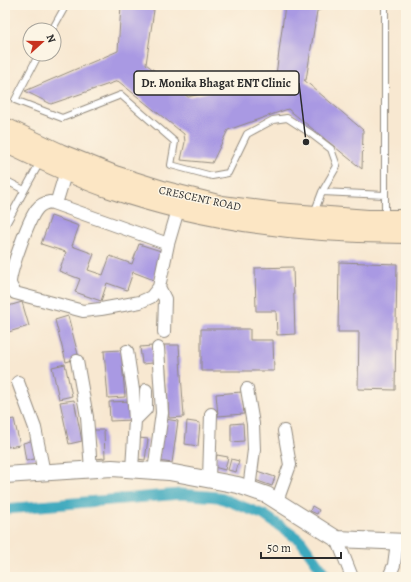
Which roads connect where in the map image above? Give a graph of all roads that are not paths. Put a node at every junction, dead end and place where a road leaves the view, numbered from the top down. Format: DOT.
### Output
graph roads {
  1 [pos="66,5"];
  2 [pos="385,5"];
  3 [pos="56,22"];
  4 [pos="35,62"];
  5 [pos="5,127"];
  6 [pos="5,142"];
  7 [pos="44,154"];
  8 [pos="66,171"];
  9 [pos="5,180"];
  10 [pos="24,190"];
  11 [pos="322,192"];
  12 [pos="385,195"];
  13 [pos="181,202"];
  14 [pos="56,204"];
  15 [pos="385,219"];
  16 [pos="406,219"];
  17 [pos="312,222"];
  18 [pos="5,226"];
  19 [pos="406,234"];
  20 [pos="168,244"];
  21 [pos="159,287"];
  22 [pos="164,332"];
  23 [pos="158,348"];
  24 [pos="127,350"];
  25 [pos="77,361"];
  26 [pos="18,382"];
  27 [pos="248,389"];
  28 [pos="146,390"];
  29 [pos="211,414"];
  30 [pos="135,420"];
  31 [pos="284,431"];
  32 [pos="90,469"];
  33 [pos="132,469"];
  34 [pos="154,471"];
  35 [pos="44,473"];
  36 [pos="5,475"];
  37 [pos="209,479"];
  38 [pos="249,489"];
  39 [pos="277,501"];
  40 [pos="337,539"];
  41 [pos="401,542"];
  42 [pos="352,577"];
  43 [pos="389,577"];
  1 -- 3 [label="lane"];
  2 -- 12 [label="lane"];
  4 -- 11 [label="lane"];
  5 -- 7 [label="main road, CRESCENT ROAD"];
  6 -- 7 [label="main road, CRESCENT ROAD"];
  7 -- 8 [label="main road, CRESCENT ROAD"];
  7 -- 10 [label="lane"];
  7 -- 13 [label="main road, CRESCENT ROAD"];
  8 -- 13 [label="main road, CRESCENT ROAD"];
  8 -- 14 [label="street"];
  9 -- 10 [label="lane"];
  10 -- 18 [label="lane"];
  11 -- 12 [label="lane"];
  11 -- 17 [label="lane"];
  12 -- 15 [label="lane"];
  13 -- 17 [label="main road, CRESCENT ROAD"];
  13 -- 20 [label="street"];
  14 -- 20 [label="street"];
  14 -- 21 [label="street"];
  15 -- 16 [label="main road, CRESCENT ROAD"];
  15 -- 17 [label="main road, CRESCENT ROAD"];
  17 -- 19 [label="main road, CRESCENT ROAD"];
  20 -- 21 [label="street"];
  21 -- 22 [label="street"];
  23 -- 34 [label="street"];
  24 -- 30 [label="street"];
  25 -- 32 [label="street"];
  26 -- 35 [label="street"];
  27 -- 38 [label="street"];
  28 -- 30 [label="street"];
  29 -- 37 [label="street"];
  30 -- 33 [label="street"];
  31 -- 39 [label="street"];
  32 -- 33 [label="street"];
  32 -- 35 [label="street"];
  33 -- 34 [label="street"];
  34 -- 37 [label="street"];
  35 -- 36 [label="street"];
  37 -- 38 [label="street"];
  38 -- 39 [label="street"];
  39 -- 40 [label="street"];
  40 -- 41 [label="street"];
  40 -- 42 [label="street"];
  41 -- 43 [label="street"];
}
